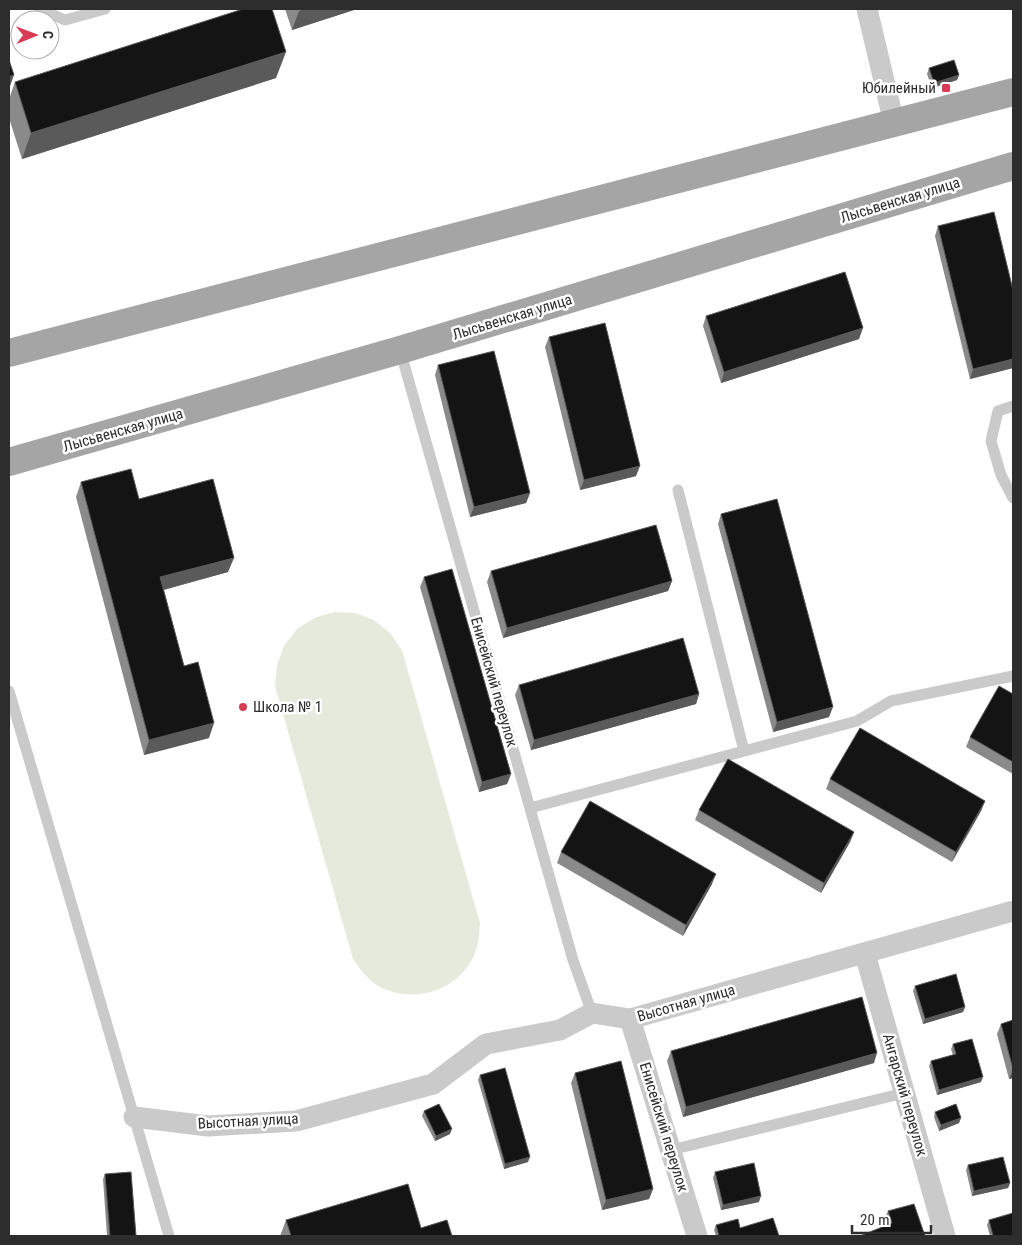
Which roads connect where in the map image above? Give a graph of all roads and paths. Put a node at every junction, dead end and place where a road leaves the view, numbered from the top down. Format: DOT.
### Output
graph roads {
  1 [pos="40,9"];
  2 [pos="105,9"];
  3 [pos="867,9"];
  4 [pos="1013,92"];
  5 [pos="894,123"];
  6 [pos="1013,166"];
  7 [pos="400,350"];
  8 [pos="9,353"];
  9 [pos="1013,406"];
  10 [pos="9,462"];
  11 [pos="678,490"];
  12 [pos="1013,498"];
  13 [pos="1013,676"];
  14 [pos="9,692"];
  15 [pos="744,751"];
  16 [pos="530,808"];
  17 [pos="1013,911"];
  18 [pos="865,954"];
  19 [pos="592,1013"];
  20 [pos="630,1019"];
  21 [pos="904,1093"];
  22 [pos="134,1117"];
  23 [pos="671,1150"];
  24 [pos="169,1236"];
  25 [pos="697,1236"];
  26 [pos="945,1236"];
  1 -- 2 [label="lane"];
  3 -- 5 [label="street"];
  4 -- 5 [label="main road"];
  5 -- 8 [label="main road"];
  6 -- 7 [label="main road, Лысьвенская улица"];
  7 -- 10 [label="main road, Лысьвенская улица"];
  7 -- 16 [label="lane, Енисейский переулок"];
  9 -- 12 [label="lane"];
  11 -- 15 [label="lane"];
  13 -- 15 [label="lane"];
  14 -- 22 [label="lane"];
  15 -- 16 [label="lane"];
  16 -- 19 [label="lane, Енисейский переулок"];
  17 -- 18 [label="street, Высотная улица"];
  18 -- 20 [label="street, Высотная улица"];
  18 -- 21 [label="street, Ангарский переулок"];
  19 -- 20 [label="street, Высотная улица"];
  19 -- 22 [label="street, Высотная улица"];
  20 -- 23 [label="street, Енисейский переулок"];
  21 -- 23 [label="lane"];
  21 -- 26 [label="street, Ангарский переулок"];
  22 -- 24 [label="lane"];
  23 -- 25 [label="street, Енисейский переулок"];
}
